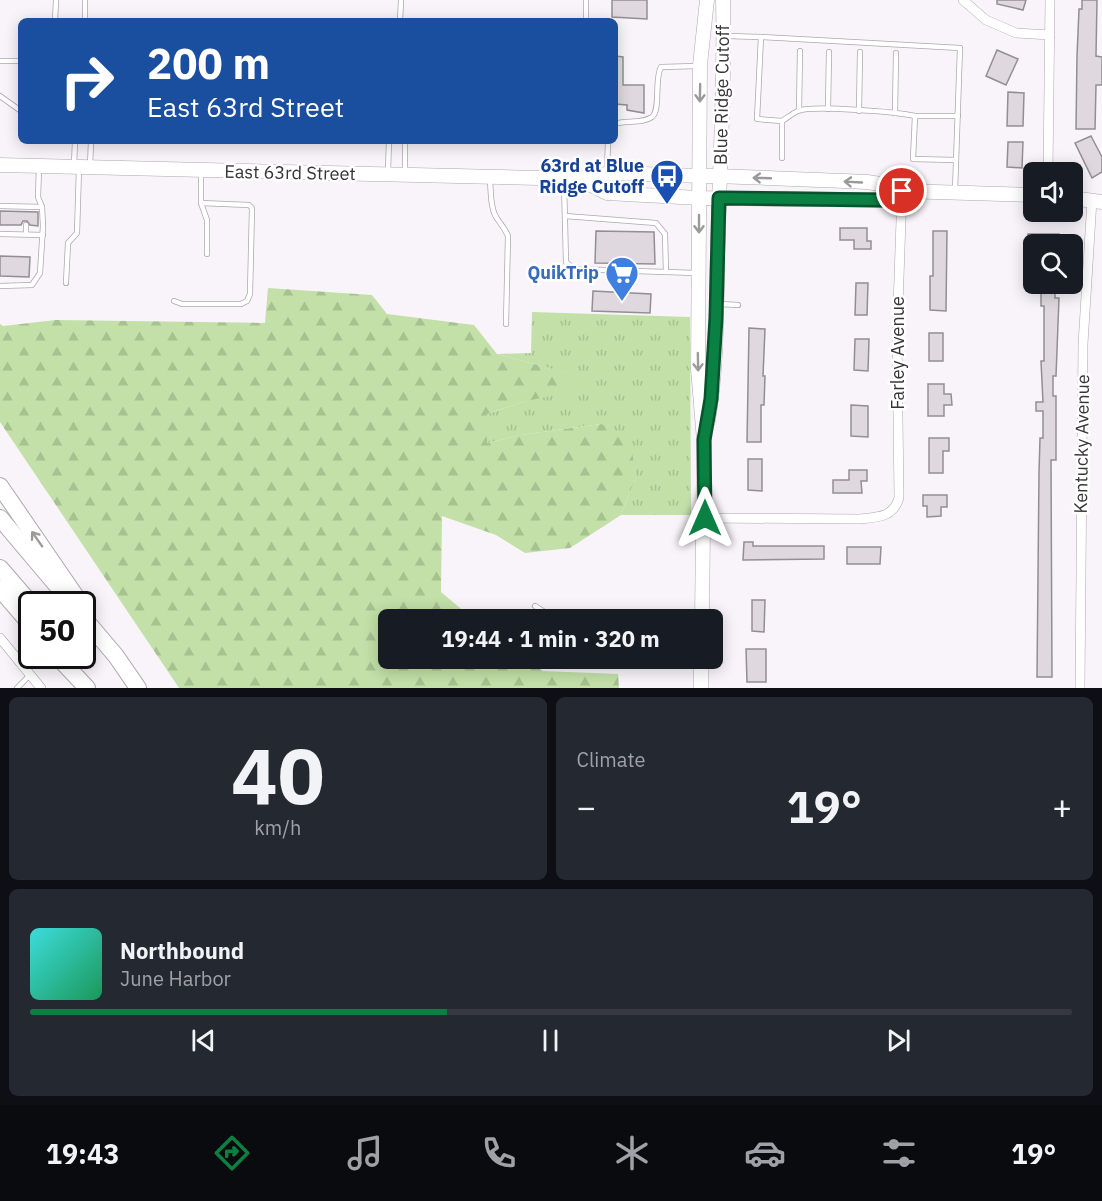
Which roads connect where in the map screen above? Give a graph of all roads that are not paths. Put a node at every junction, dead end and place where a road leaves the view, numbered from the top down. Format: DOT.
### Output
graph roads {
  1 [pos="56,0"];
  2 [pos="85,0"];
  3 [pos="401,0"];
  4 [pos="586,0"];
  5 [pos="707,0"];
  6 [pos="723,0"];
  7 [pos="963,0"];
  8 [pos="1050,0"];
  9 [pos="55,18"];
  10 [pos="85,18"];
  11 [pos="400,18"];
  12 [pos="586,18"];
  13 [pos="1050,35"];
  14 [pos="724,36"];
  15 [pos="760,37"];
  16 [pos="800,51"];
  17 [pos="830,52"];
  18 [pos="860,52"];
  19 [pos="896,53"];
  20 [pos="0,61"];
  21 [pos="18,61"];
  22 [pos="700,65"];
  23 [pos="0,96"];
  24 [pos="18,109"];
  25 [pos="828,109"];
  26 [pos="799,110"];
  27 [pos="859,111"];
  28 [pos="895,113"];
  29 [pos="915,116"];
  30 [pos="958,116"];
  31 [pos="782,121"];
  32 [pos="618,123"];
  33 [pos="76,144"];
  34 [pos="90,144"];
  35 [pos="389,144"];
  36 [pos="405,144"];
  37 [pos="608,144"];
  38 [pos="782,158"];
  39 [pos="956,160"];
  40 [pos="1048,162"];
  41 [pos="0,165"];
  42 [pos="39,167"];
  43 [pos="81,168"];
  44 [pos="201,171"];
  45 [pos="607,174"];
  46 [pos="388,175"];
  47 [pos="699,175"];
  48 [pos="405,176"];
  49 [pos="720,176"];
  50 [pos="490,177"];
  51 [pos="564,179"];
  52 [pos="580,179"];
  53 [pos="902,191"];
  54 [pos="955,191"];
  55 [pos="1023,194"];
  56 [pos="699,198"];
  57 [pos="719,198"];
  58 [pos="1097,201"];
  59 [pos="201,203"];
  60 [pos="0,206"];
  61 [pos="42,207"];
  62 [pos="0,211"];
  63 [pos="565,216"];
  64 [pos="13,225"];
  65 [pos="26,225"];
  66 [pos="0,234"];
  67 [pos="13,234"];
  68 [pos="26,234"];
  69 [pos="43,235"];
  70 [pos="207,254"];
  71 [pos="666,272"];
  72 [pos="699,273"];
  73 [pos="66,283"];
  74 [pos="0,286"];
  75 [pos="174,301"];
  76 [pos="717,304"];
  77 [pos="738,305"];
  78 [pos="506,324"];
  79 [pos="704,440"];
  80 [pos="0,486"];
  81 [pos="0,518"];
  82 [pos="705,518"];
  83 [pos="0,568"];
  84 [pos="0,589"];
  85 [pos="20,591"];
  86 [pos="62,591"];
  87 [pos="72,591"];
  88 [pos="535,606"];
  89 [pos="540,609"];
  90 [pos="702,609"];
  91 [pos="18,610"];
  92 [pos="96,626"];
  93 [pos="96,632"];
  94 [pos="0,638"];
  95 [pos="116,656"];
  96 [pos="69,669"];
  97 [pos="78,669"];
  98 [pos="701,669"];
  99 [pos="30,675"];
  100 [pos="17,688"];
  101 [pos="41,688"];
  102 [pos="87,688"];
  103 [pos="92,688"];
  104 [pos="138,688"];
  105 [pos="701,688"];
  106 [pos="1080,688"];
  1 -- 9 [label="lane"];
  2 -- 10 [label="lane"];
  3 -- 11 [label="lane"];
  4 -- 12 [label="lane"];
  5 -- 22 [label="main road, Blue Ridge Cutoff"];
  6 -- 14 [label="main road, Blue Ridge Cutoff"];
  7 -- 13 [label="street"];
  8 -- 13 [label="street"];
  13 -- 40 [label="street"];
  14 -- 15 [label="lane"];
  14 -- 49 [label="main road, Blue Ridge Cutoff"];
  15 -- 30 [label="lane"];
  15 -- 31 [label="lane"];
  16 -- 26 [label="lane"];
  17 -- 25 [label="lane"];
  18 -- 27 [label="lane"];
  19 -- 28 [label="lane"];
  20 -- 21 [label="lane"];
  22 -- 32 [label="lane"];
  22 -- 47 [label="main road, Blue Ridge Cutoff, one-way"];
  23 -- 24 [label="lane"];
  25 -- 26 [label="lane"];
  25 -- 27 [label="lane"];
  26 -- 31 [label="lane"];
  27 -- 28 [label="lane"];
  28 -- 29 [label="lane"];
  29 -- 30 [label="lane"];
  29 -- 39 [label="lane"];
  30 -- 39 [label="lane"];
  31 -- 38 [label="lane"];
  33 -- 43 [label="lane"];
  34 -- 43 [label="lane"];
  35 -- 46 [label="lane"];
  36 -- 48 [label="lane"];
  37 -- 45 [label="lane"];
  39 -- 54 [label="lane"];
  41 -- 42 [label="main road, East 63rd Street"];
  42 -- 43 [label="main road, East 63rd Street"];
  42 -- 61 [label="lane"];
  43 -- 44 [label="main road, East 63rd Street"];
  43 -- 73 [label="lane"];
  44 -- 46 [label="main road, East 63rd Street"];
  44 -- 59 [label="lane"];
  45 -- 47 [label="main road, East 63rd Street"];
  45 -- 52 [label="main road, East 63rd Street"];
  46 -- 48 [label="main road, East 63rd Street"];
  47 -- 49 [label="main road, East 63rd Street"];
  47 -- 56 [label="main road, Blue Ridge Cutoff"];
  48 -- 50 [label="main road, East 63rd Street"];
  53 -- 49 [label="main road, East 63rd Street, one-way"];
  49 -- 57 [label="main road, Blue Ridge Cutoff"];
  50 -- 51 [label="main road, East 63rd Street"];
  50 -- 78 [label="lane"];
  51 -- 52 [label="main road, East 63rd Street"];
  51 -- 63 [label="lane"];
  52 -- 56 [label="main road, East 63rd Street"];
  53 -- 54 [label="main road, East 63rd Street"];
  53 -- 57 [label="main road, East 63rd Street"];
  53 -- 82 [label="street, Farley Avenue"];
  54 -- 55 [label="main road, East 63rd Street"];
  56 -- 57 [label="main road, East 63rd Street"];
  56 -- 72 [label="main road, Blue Ridge Cutoff, one-way"];
  57 -- 76 [label="main road, Blue Ridge Cutoff"];
  58 -- 106 [label="street, Kentucky Avenue"];
  59 -- 70 [label="lane"];
  59 -- 75 [label="lane"];
  60 -- 61 [label="lane"];
  60 -- 62 [label="lane"];
  61 -- 69 [label="lane"];
  63 -- 71 [label="lane"];
  63 -- 71 [label="lane"];
  64 -- 67 [label="lane"];
  65 -- 68 [label="lane"];
  66 -- 67 [label="lane"];
  67 -- 68 [label="lane"];
  68 -- 69 [label="lane"];
  69 -- 74 [label="lane"];
  71 -- 72 [label="lane"];
  72 -- 79 [label="main road, Blue Ridge Cutoff, one-way"];
  76 -- 77 [label="lane"];
  76 -- 79 [label="main road, Blue Ridge Cutoff"];
  79 -- 82 [label="main road, Blue Ridge Cutoff"];
  87 -- 80 [label="highway, one-way"];
  81 -- 86 [label="highway"];
  82 -- 90 [label="main road, Blue Ridge Cutoff"];
  83 -- 85 [label="highway"];
  84 -- 91 [label="highway"];
  88 -- 89 [label="lane"];
  92 -- 95 [label="highway"];
  93 -- 95 [label="highway"];
  94 -- 99 [label="street"];
  95 -- 104 [label="highway"];
  96 -- 102 [label="highway"];
  97 -- 103 [label="highway"];
  98 -- 105 [label="main road"];
  99 -- 100 [label="lane"];
  99 -- 101 [label="street"];
}
